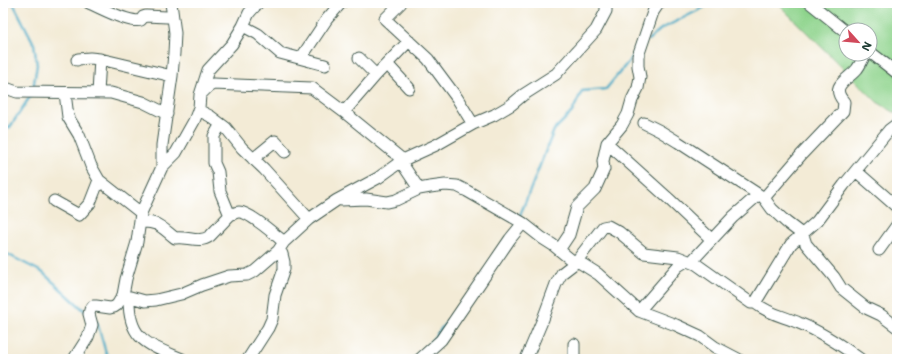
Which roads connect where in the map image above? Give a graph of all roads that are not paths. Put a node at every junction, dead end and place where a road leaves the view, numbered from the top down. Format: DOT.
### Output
graph roads {
  1 [pos="89,3"];
  2 [pos="171,3"];
  3 [pos="258,3"];
  4 [pos="341,3"];
  5 [pos="401,3"];
  6 [pos="606,3"];
  7 [pos="659,3"];
  8 [pos="810,3"];
  9 [pos="172,16"];
  10 [pos="243,26"];
  11 [pos="838,26"];
  12 [pos="409,41"];
  13 [pos="301,58"];
  14 [pos="359,58"];
  15 [pos="878,58"];
  16 [pos="77,60"];
  17 [pos="100,60"];
  18 [pos="860,62"];
  19 [pos="387,64"];
  20 [pos="325,65"];
  21 [pos="897,73"];
  22 [pos="376,75"];
  23 [pos="172,76"];
  24 [pos="3,87"];
  25 [pos="409,88"];
  26 [pos="65,93"];
  27 [pos="98,93"];
  28 [pos="200,96"];
  29 [pos="198,110"];
  30 [pos="344,112"];
  31 [pos="167,114"];
  32 [pos="644,123"];
  33 [pos="221,124"];
  34 [pos="473,124"];
  35 [pos="897,124"];
  36 [pos="607,143"];
  37 [pos="285,152"];
  38 [pos="253,159"];
  39 [pos="402,161"];
  40 [pos="162,167"];
  41 [pos="856,171"];
  42 [pos="99,180"];
  43 [pos="419,189"];
  44 [pos="761,197"];
  45 [pos="337,200"];
  46 [pos="54,201"];
  47 [pos="897,207"];
  48 [pos="230,215"];
  49 [pos="141,218"];
  50 [pos="309,219"];
  51 [pos="523,223"];
  52 [pos="897,225"];
  53 [pos="802,235"];
  54 [pos="711,239"];
  55 [pos="281,247"];
  56 [pos="560,250"];
  57 [pos="879,250"];
  58 [pos="577,261"];
  59 [pos="689,262"];
  60 [pos="126,296"];
  61 [pos="755,303"];
  62 [pos="639,311"];
  63 [pos="897,327"];
  64 [pos="574,344"];
  65 [pos="179,358"];
  66 [pos="74,359"];
  67 [pos="248,359"];
  68 [pos="420,359"];
  69 [pos="526,359"];
  70 [pos="574,359"];
  71 [pos="738,359"];
  72 [pos="860,359"];
  1 -- 9 [label="street"];
  2 -- 9 [label="street"];
  3 -- 10 [label="street"];
  4 -- 13 [label="street"];
  5 -- 12 [label="street"];
  6 -- 34 [label="street"];
  7 -- 36 [label="street"];
  8 -- 11 [label="street"];
  9 -- 23 [label="street"];
  10 -- 13 [label="street"];
  10 -- 28 [label="street"];
  12 -- 19 [label="street"];
  12 -- 34 [label="street"];
  13 -- 20 [label="street"];
  14 -- 22 [label="street"];
  15 -- 21 [label="street"];
  16 -- 17 [label="street"];
  17 -- 23 [label="street"];
  17 -- 27 [label="street"];
  18 -- 44 [label="street"];
  19 -- 22 [label="street"];
  19 -- 25 [label="street"];
  22 -- 30 [label="street"];
  23 -- 31 [label="street"];
  24 -- 26 [label="street"];
  26 -- 27 [label="street"];
  26 -- 42 [label="street"];
  27 -- 31 [label="street"];
  28 -- 29 [label="street"];
  28 -- 30 [label="street"];
  29 -- 33 [label="street"];
  29 -- 40 [label="street"];
  30 -- 39 [label="street"];
  31 -- 40 [label="street"];
  32 -- 44 [label="street"];
  33 -- 38 [label="street"];
  33 -- 48 [label="street"];
  34 -- 39 [label="street"];
  35 -- 41 [label="street"];
  36 -- 54 [label="street"];
  36 -- 56 [label="street"];
  37 -- 38 [label="street"];
  38 -- 50 [label="street"];
  39 -- 43 [label="street"];
  39 -- 45 [label="street"];
  40 -- 49 [label="street"];
  41 -- 47 [label="street"];
  41 -- 53 [label="street"];
  42 -- 46 [label="street"];
  42 -- 49 [label="street"];
  43 -- 45 [label="street"];
  43 -- 51 [label="street"];
  44 -- 53 [label="street"];
  44 -- 54 [label="street"];
  45 -- 50 [label="street"];
  48 -- 49 [label="street"];
  48 -- 55 [label="street"];
  49 -- 60 [label="street"];
  50 -- 55 [label="street"];
  51 -- 56 [label="street"];
  51 -- 68 [label="street"];
  52 -- 57 [label="street"];
  53 -- 61 [label="street"];
  53 -- 63 [label="street"];
  54 -- 59 [label="street"];
  55 -- 60 [label="street"];
  55 -- 67 [label="street"];
  56 -- 58 [label="street"];
  58 -- 59 [label="street"];
  58 -- 62 [label="street"];
  58 -- 69 [label="street"];
  59 -- 61 [label="street"];
  59 -- 62 [label="street"];
  60 -- 65 [label="street"];
  60 -- 66 [label="street"];
  61 -- 72 [label="street"];
  62 -- 71 [label="street"];
  64 -- 70 [label="street"];
}
